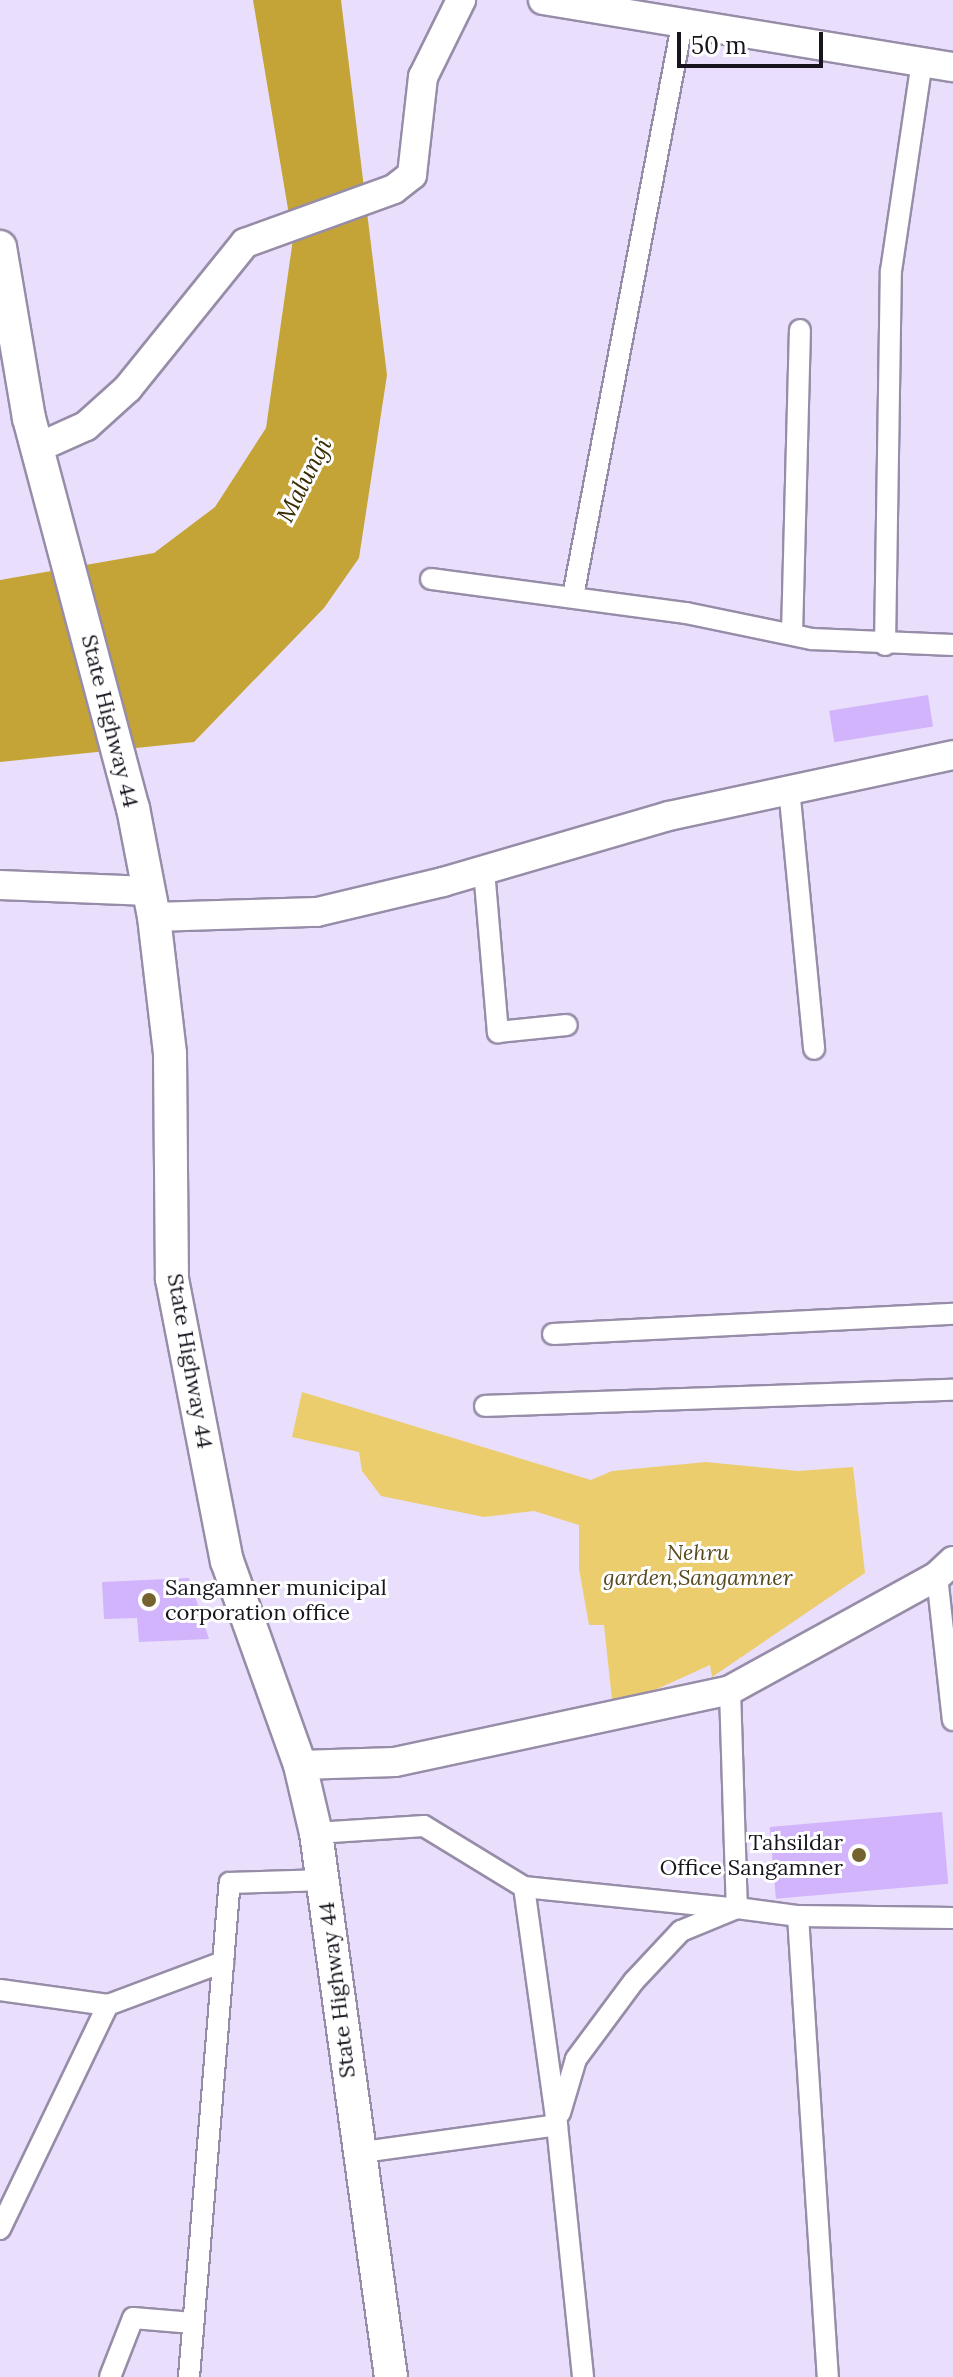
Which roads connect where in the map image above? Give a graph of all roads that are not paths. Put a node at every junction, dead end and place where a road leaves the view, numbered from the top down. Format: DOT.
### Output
graph roads {
  1 [pos="461,0"];
  2 [pos="543,0"];
  3 [pos="682,25"];
  4 [pos="922,62"];
  5 [pos="953,67"];
  6 [pos="0,247"];
  7 [pos="800,330"];
  8 [pos="41,458"];
  9 [pos="431,579"];
  10 [pos="573,596"];
  11 [pos="792,634"];
  12 [pos="885,645"];
  13 [pos="953,645"];
  14 [pos="953,755"];
  15 [pos="789,788"];
  16 [pos="484,870"];
  17 [pos="0,885"];
  18 [pos="152,904"];
  19 [pos="567,1025"];
  20 [pos="814,1049"];
  21 [pos="953,1314"];
  22 [pos="553,1334"];
  23 [pos="953,1390"];
  24 [pos="485,1406"];
  25 [pos="945,1568"];
  26 [pos="730,1690"];
  27 [pos="953,1720"];
  28 [pos="300,1765"];
  29 [pos="316,1833"];
  30 [pos="324,1880"];
  31 [pos="524,1887"];
  32 [pos="737,1908"];
  33 [pos="798,1916"];
  34 [pos="953,1918"];
  35 [pos="223,1962"];
  36 [pos="0,1990"];
  37 [pos="108,2005"];
  38 [pos="557,2125"];
  39 [pos="356,2153"];
  40 [pos="0,2229"];
  41 [pos="193,2323"];
  42 [pos="110,2377"];
  43 [pos="189,2377"];
  44 [pos="391,2377"];
  45 [pos="583,2377"];
  46 [pos="828,2377"];
  1 -- 8 [label="main road"];
  2 -- 3 [label="main road"];
  3 -- 4 [label="main road"];
  3 -- 10 [label="street"];
  4 -- 5 [label="main road"];
  4 -- 12 [label="street"];
  6 -- 8 [label="main road, State Highway 44"];
  7 -- 11 [label="street"];
  8 -- 18 [label="main road, State Highway 44"];
  9 -- 10 [label="street"];
  10 -- 11 [label="street"];
  11 -- 12 [label="street"];
  12 -- 13 [label="street"];
  14 -- 15 [label="main road"];
  15 -- 16 [label="main road"];
  15 -- 20 [label="street"];
  16 -- 18 [label="main road"];
  16 -- 19 [label="street"];
  17 -- 18 [label="main road"];
  18 -- 28 [label="main road, State Highway 44"];
  21 -- 22 [label="street"];
  23 -- 24 [label="street"];
  25 -- 26 [label="main road"];
  25 -- 27 [label="street"];
  26 -- 28 [label="main road"];
  26 -- 32 [label="street"];
  28 -- 29 [label="main road, State Highway 44"];
  29 -- 30 [label="main road, State Highway 44"];
  29 -- 31 [label="street"];
  30 -- 35 [label="street"];
  30 -- 39 [label="main road, State Highway 44"];
  31 -- 32 [label="street"];
  31 -- 38 [label="street"];
  32 -- 33 [label="street"];
  32 -- 38 [label="street"];
  33 -- 34 [label="street"];
  33 -- 46 [label="street"];
  35 -- 37 [label="street"];
  35 -- 41 [label="street"];
  36 -- 37 [label="street"];
  37 -- 40 [label="street"];
  38 -- 39 [label="street"];
  38 -- 45 [label="street"];
  39 -- 44 [label="main road, State Highway 44"];
  41 -- 42 [label="street"];
  41 -- 43 [label="street"];
}
